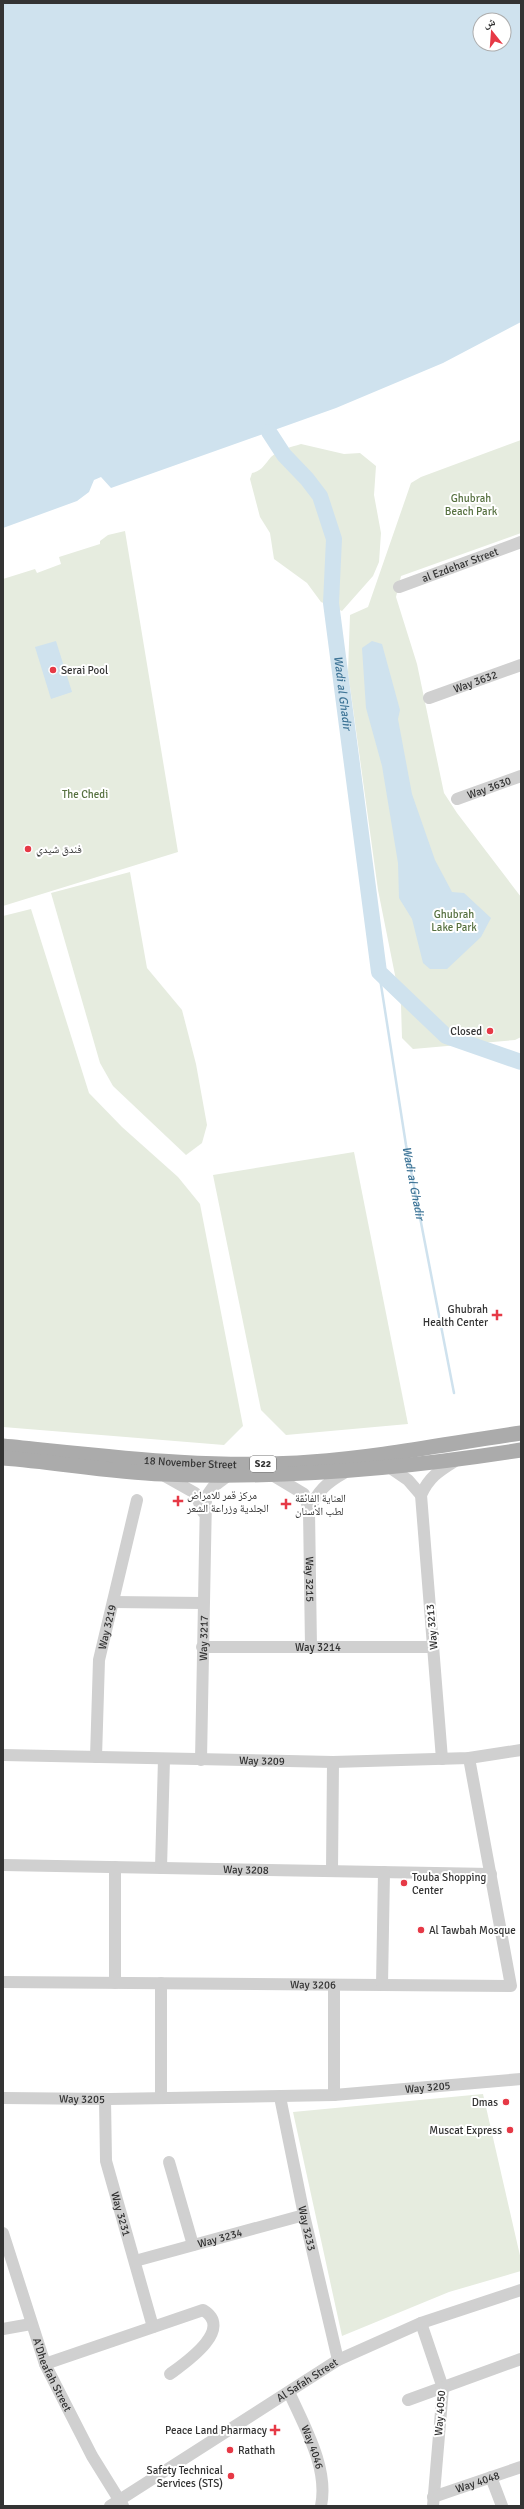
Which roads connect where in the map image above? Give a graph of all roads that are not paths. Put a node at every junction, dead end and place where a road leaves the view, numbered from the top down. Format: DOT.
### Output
graph roads {
  1 [pos="521,542"];
  2 [pos="399,588"];
  3 [pos="521,665"];
  4 [pos="429,698"];
  5 [pos="521,776"];
  6 [pos="457,799"];
  7 [pos="521,1433"];
  8 [pos="3,1446"];
  9 [pos="521,1450"];
  10 [pos="3,1458"];
  11 [pos="455,1461"];
  12 [pos="392,1469"];
  13 [pos="344,1473"];
  14 [pos="161,1474"];
  15 [pos="229,1475"];
  16 [pos="274,1476"];
  17 [pos="421,1495"];
  18 [pos="137,1500"];
  19 [pos="309,1510"];
  20 [pos="204,1517"];
  21 [pos="113,1602"];
  22 [pos="203,1603"];
  23 [pos="202,1647"];
  24 [pos="311,1647"];
  25 [pos="434,1647"];
  26 [pos="521,1750"];
  27 [pos="3,1755"];
  28 [pos="96,1757"];
  29 [pos="469,1758"];
  30 [pos="164,1759"];
  31 [pos="442,1759"];
  32 [pos="201,1760"];
  33 [pos="332,1762"];
  34 [pos="3,1866"];
  35 [pos="116,1867"];
  36 [pos="161,1868"];
  37 [pos="332,1871"];
  38 [pos="384,1872"];
  39 [pos="491,1874"];
  40 [pos="3,1982"];
  41 [pos="115,1983"];
  42 [pos="160,1984"];
  43 [pos="334,1985"];
  44 [pos="382,1985"];
  45 [pos="521,2079"];
  46 [pos="334,2095"];
  47 [pos="280,2097"];
  48 [pos="3,2098"];
  49 [pos="161,2098"];
  50 [pos="105,2099"];
  51 [pos="169,2162"];
  52 [pos="304,2215"];
  53 [pos="3,2232"];
  54 [pos="193,2246"];
  55 [pos="135,2261"];
  56 [pos="521,2290"];
  57 [pos="31,2324"];
  58 [pos="421,2324"];
  59 [pos="153,2326"];
  60 [pos="3,2329"];
  61 [pos="521,2359"];
  62 [pos="338,2360"];
  63 [pos="45,2364"];
  64 [pos="170,2374"];
  65 [pos="443,2388"];
  66 [pos="289,2392"];
  67 [pos="408,2400"];
  68 [pos="521,2467"];
  69 [pos="491,2477"];
  70 [pos="433,2502"];
  71 [pos="118,2504"];
  72 [pos="322,2506"];
  73 [pos="502,2506"];
  1 -- 2 [label="street, al Ezdehar Street"];
  3 -- 4 [label="street, Way 3632"];
  5 -- 6 [label="street, Way 3630"];
  7 -- 8 [label="main road, 18 November Street / S22"];
  9 -- 11 [label="main road, 18 November Street / S22"];
  10 -- 14 [label="main road, 18 November Street / S22"];
  11 -- 12 [label="main road, 18 November Street / S22"];
  11 -- 17 [label="street"];
  12 -- 13 [label="main road, 18 November Street / S22"];
  12 -- 17 [label="street"];
  13 -- 16 [label="main road, 18 November Street / S22"];
  13 -- 19 [label="street, Way 3215"];
  14 -- 15 [label="main road, 18 November Street / S22"];
  14 -- 20 [label="street, Way 3217"];
  15 -- 16 [label="main road, 18 November Street / S22"];
  15 -- 20 [label="street, Way 3217"];
  16 -- 19 [label="street, Way 3215"];
  17 -- 25 [label="street, Way 3213"];
  18 -- 21 [label="street, Way 3219"];
  19 -- 24 [label="street, Way 3215"];
  20 -- 22 [label="street, Way 3217"];
  21 -- 22 [label="street"];
  21 -- 28 [label="street, Way 3219"];
  22 -- 23 [label="street, Way 3217"];
  23 -- 24 [label="street, Way 3214"];
  23 -- 32 [label="street, Way 3217"];
  24 -- 25 [label="street, Way 3214"];
  25 -- 31 [label="street, Way 3213"];
  26 -- 29 [label="street, Way 3209"];
  27 -- 28 [label="street, Way 3209"];
  28 -- 30 [label="street, Way 3209"];
  29 -- 31 [label="street, Way 3209"];
  29 -- 39 [label="street"];
  30 -- 32 [label="street, Way 3209"];
  30 -- 36 [label="street"];
  31 -- 33 [label="street, Way 3209"];
  32 -- 33 [label="street, Way 3209"];
  33 -- 37 [label="street"];
  34 -- 35 [label="street, Way 3208"];
  35 -- 36 [label="street, Way 3208"];
  35 -- 41 [label="street"];
  36 -- 37 [label="street, Way 3208"];
  37 -- 38 [label="street, Way 3208"];
  38 -- 39 [label="street, Way 3208"];
  38 -- 44 [label="street"];
  39 -- 44 [label="street, Way 3206"];
  40 -- 41 [label="street, Way 3206"];
  41 -- 42 [label="street, Way 3206"];
  42 -- 43 [label="street, Way 3206"];
  42 -- 49 [label="street"];
  43 -- 44 [label="street, Way 3206"];
  43 -- 46 [label="street"];
  45 -- 46 [label="street, Way 3205"];
  46 -- 47 [label="street, Way 3205"];
  47 -- 49 [label="street, Way 3205"];
  47 -- 52 [label="street, Way 3233"];
  48 -- 50 [label="street, Way 3205"];
  49 -- 50 [label="street, Way 3205"];
  50 -- 55 [label="street, Way 3231"];
  51 -- 54 [label="street"];
  52 -- 54 [label="street, Way 3234"];
  52 -- 62 [label="street, Way 3233"];
  53 -- 57 [label="street, A'Dheafah Street"];
  54 -- 55 [label="street, Way 3234"];
  55 -- 59 [label="street, Way 3231"];
  56 -- 58 [label="street, Al Safah Street"];
  57 -- 60 [label="street"];
  57 -- 63 [label="street, A'Dheafah Street"];
  58 -- 62 [label="street, Al Safah Street"];
  58 -- 65 [label="street, Way 4050"];
  59 -- 63 [label="street"];
  59 -- 64 [label="street"];
  61 -- 65 [label="street"];
  62 -- 66 [label="street, Al Safah Street"];
  63 -- 71 [label="street, A'Dheafah Street"];
  65 -- 67 [label="street"];
  65 -- 70 [label="street, Way 4050"];
  66 -- 71 [label="street, Al Safah Street"];
  66 -- 72 [label="street, Way 4046"];
  68 -- 69 [label="street, Way 4048"];
  69 -- 70 [label="street, Way 4048"];
  69 -- 73 [label="street"];
}
